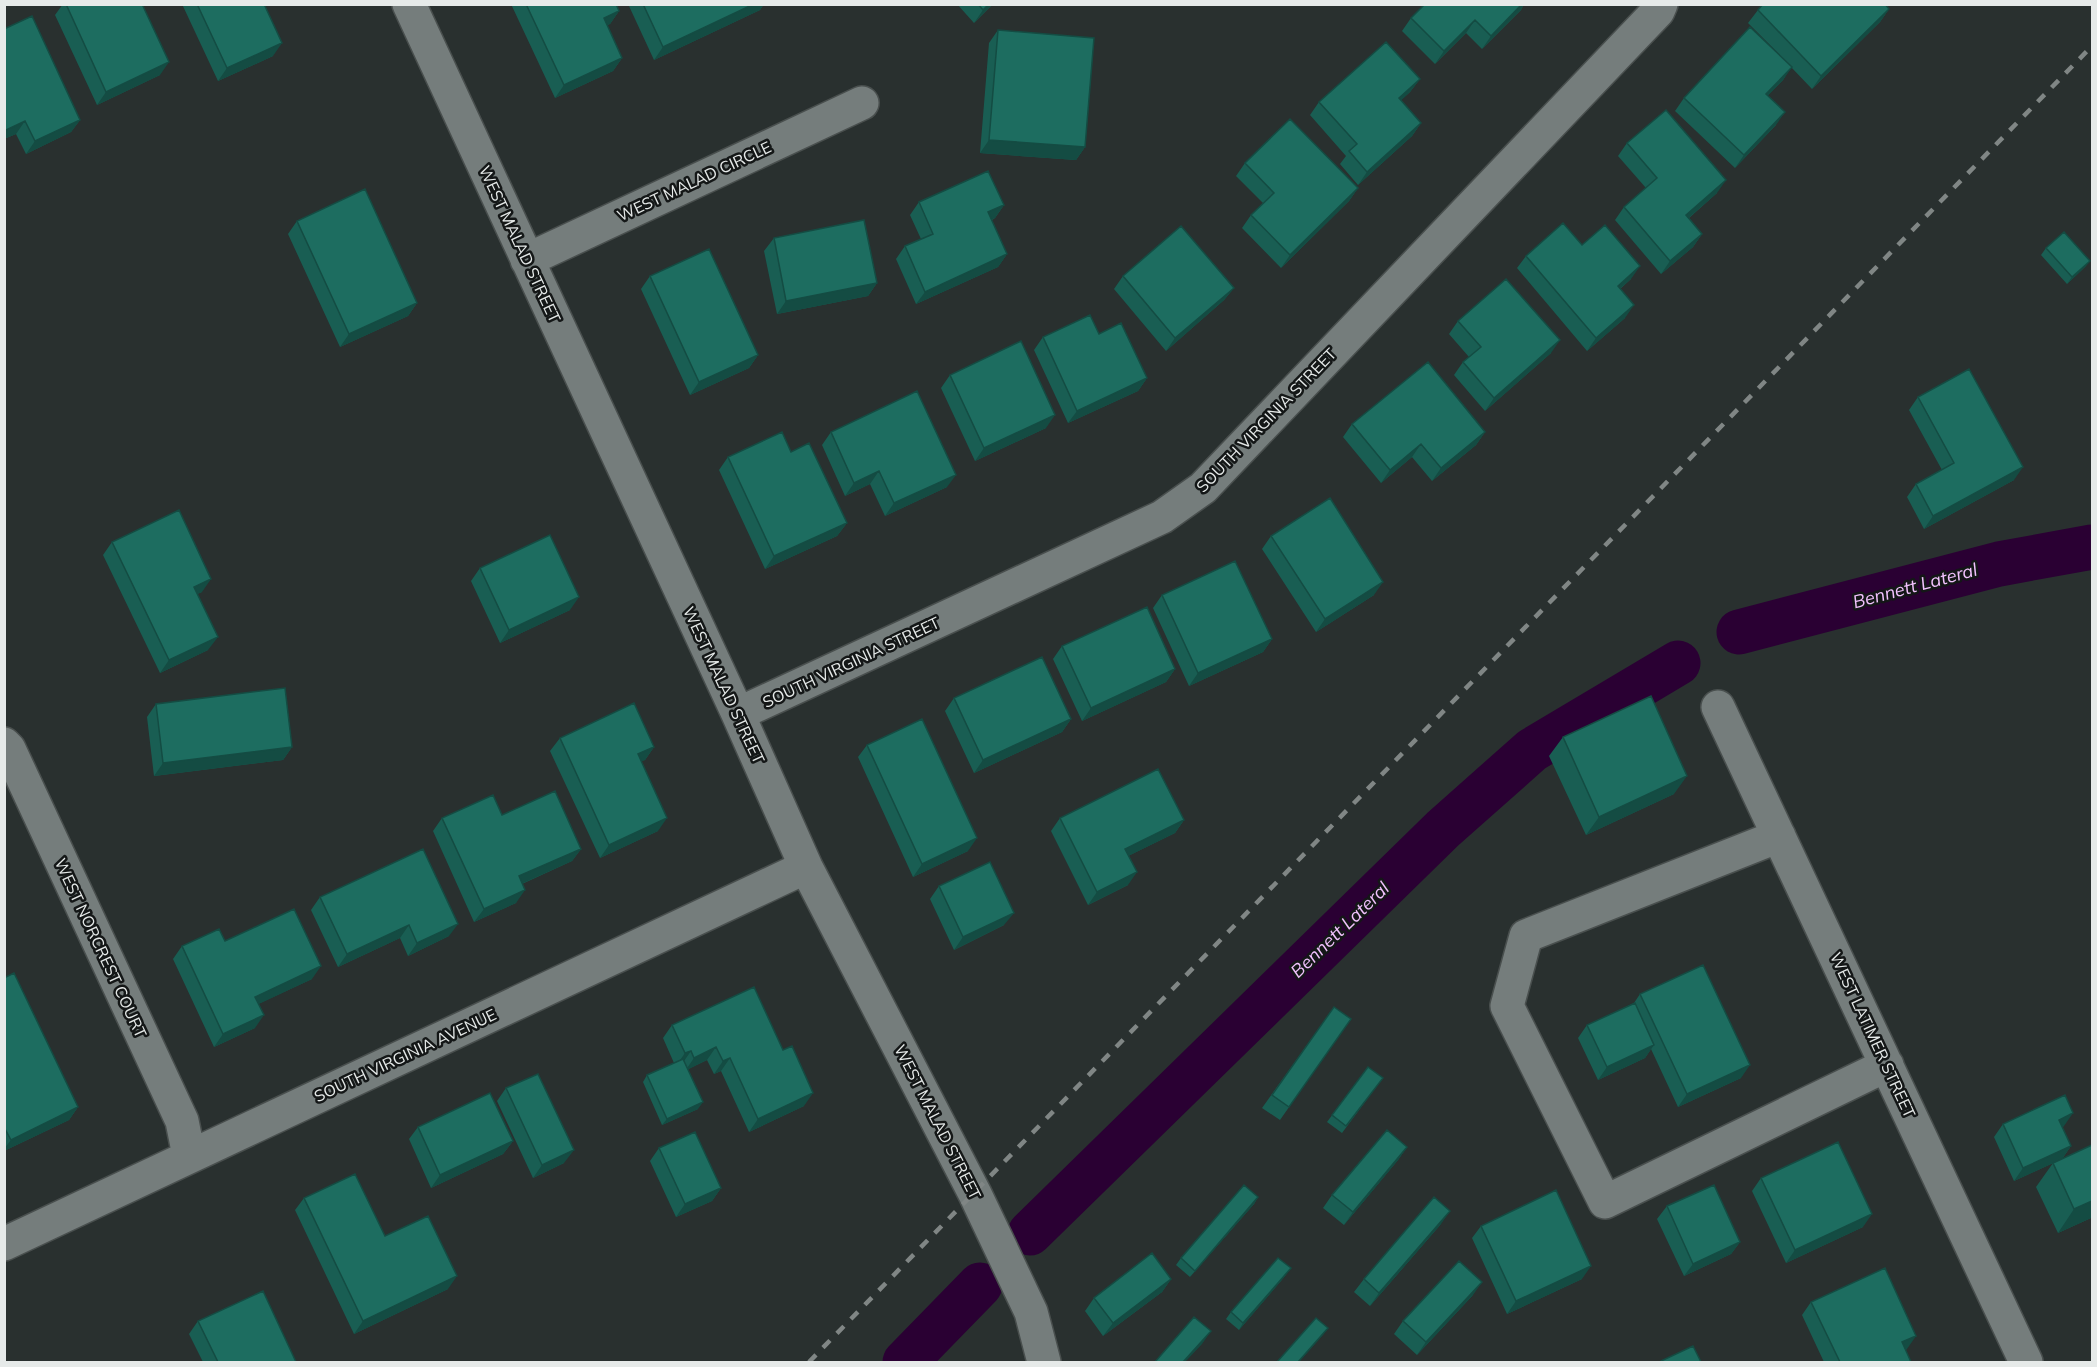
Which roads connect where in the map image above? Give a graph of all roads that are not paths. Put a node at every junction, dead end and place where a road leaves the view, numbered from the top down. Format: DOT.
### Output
graph roads {
  1 [pos="409,4"];
  2 [pos="1661,4"];
  3 [pos="862,104"];
  4 [pos="527,260"];
  5 [pos="1718,707"];
  6 [pos="738,714"];
  7 [pos="4,744"];
  8 [pos="1779,836"];
  9 [pos="806,867"];
  10 [pos="1887,1065"];
  11 [pos="189,1156"];
  12 [pos="4,1244"];
  13 [pos="1044,1362"];
  14 [pos="2026,1362"];
  1 -- 4 [label="street, WEST MALAD STREET"];
  2 -- 6 [label="street, SOUTH VIRGINIA STREET"];
  3 -- 4 [label="street, WEST MALAD CIRCLE"];
  4 -- 6 [label="street, WEST MALAD STREET"];
  5 -- 8 [label="street, WEST LATIMER STREET"];
  6 -- 9 [label="street, WEST MALAD STREET"];
  7 -- 11 [label="street, WEST NORCREST COURT"];
  8 -- 10 [label="street, WEST LATIMER STREET"];
  8 -- 10 [label="street"];
  9 -- 11 [label="street, SOUTH VIRGINIA AVENUE"];
  9 -- 13 [label="street, WEST MALAD STREET"];
  10 -- 14 [label="street, WEST LATIMER STREET"];
  11 -- 12 [label="street, SOUTH VIRGINIA AVENUE"];
}
